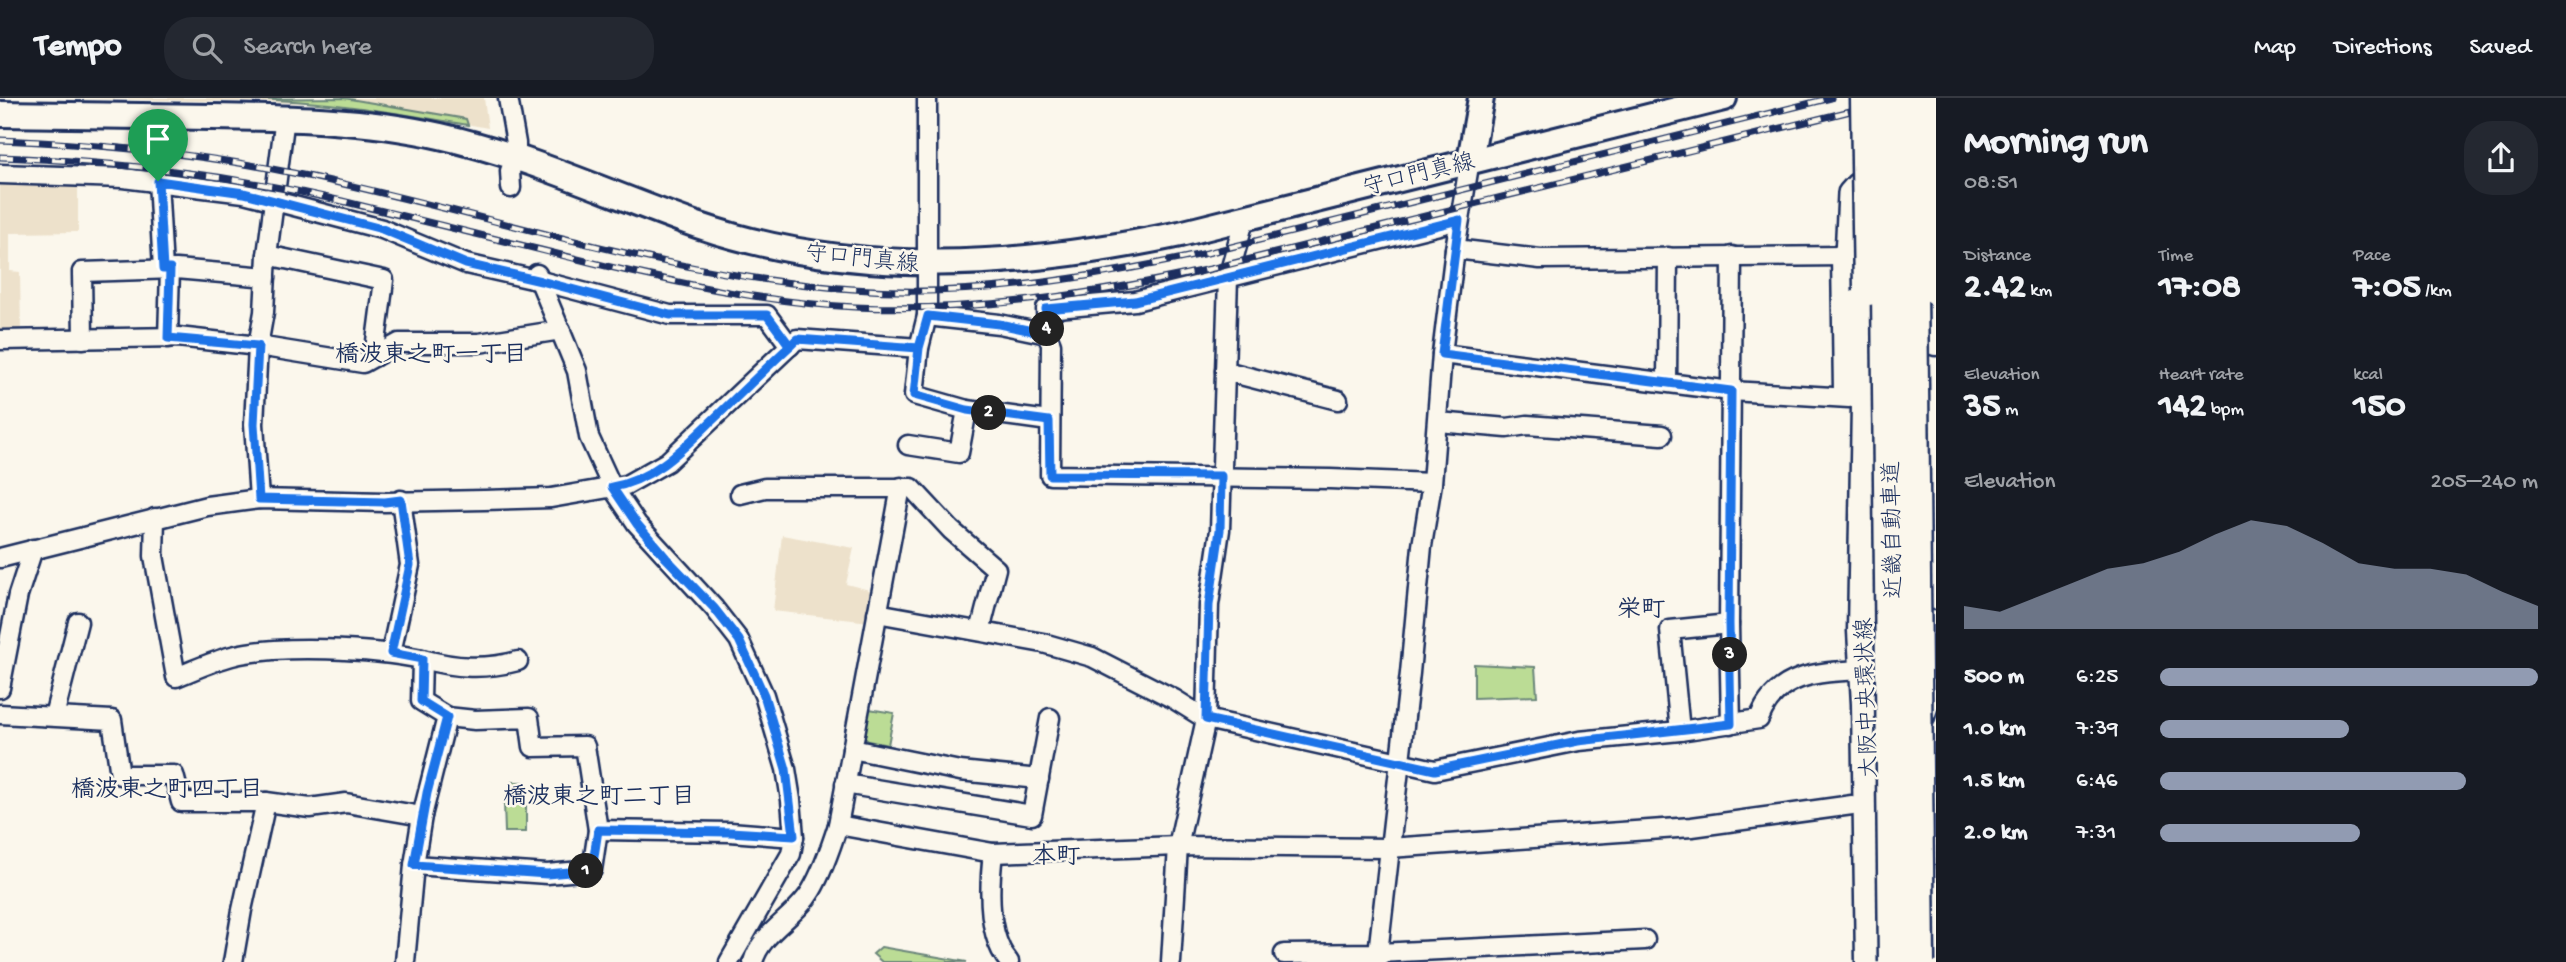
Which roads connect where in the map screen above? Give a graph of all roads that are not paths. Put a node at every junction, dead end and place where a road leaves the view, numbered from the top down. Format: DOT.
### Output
graph roads {
  1 [pos="508,98"];
  2 [pos="927,98"];
  3 [pos="1481,98"];
  4 [pos="1724,98"];
  5 [pos="1866,98"];
  6 [pos="1886,98"];
  7 [pos="1909,98"];
  8 [pos="1933,98"];
  9 [pos="0,114"];
  10 [pos="285,117"];
  11 [pos="516,157"];
  12 [pos="1470,160"];
  13 [pos="0,174"];
  14 [pos="158,181"];
  15 [pos="1936,183"];
  16 [pos="510,188"];
  17 [pos="274,202"];
  18 [pos="1245,217"];
  19 [pos="1459,220"];
  20 [pos="1936,230"];
  21 [pos="1848,244"];
  22 [pos="1455,249"];
  23 [pos="1936,254"];
  24 [pos="267,255"];
  25 [pos="1732,256"];
  26 [pos="1668,257"];
  27 [pos="926,264"];
  28 [pos="167,269"];
  29 [pos="538,276"];
  30 [pos="266,277"];
  31 [pos="1228,278"];
  32 [pos="1936,290"];
  33 [pos="928,316"];
  34 [pos="561,330"];
  35 [pos="1047,334"];
  36 [pos="168,338"];
  37 [pos="83,339"];
  38 [pos="0,340"];
  39 [pos="1936,341"];
  40 [pos="258,346"];
  41 [pos="790,346"];
  42 [pos="919,348"];
  43 [pos="1442,354"];
  44 [pos="374,357"];
  45 [pos="1225,371"];
  46 [pos="1667,382"];
  47 [pos="1731,391"];
  48 [pos="1849,398"];
  49 [pos="1338,400"];
  50 [pos="967,410"];
  51 [pos="1049,421"];
  52 [pos="1438,422"];
  53 [pos="1662,435"];
  54 [pos="908,445"];
  55 [pos="1221,476"];
  56 [pos="1432,483"];
  57 [pos="901,486"];
  58 [pos="612,487"];
  59 [pos="740,494"];
  60 [pos="259,499"];
  61 [pos="401,500"];
  62 [pos="155,518"];
  63 [pos="33,549"];
  64 [pos="0,558"];
  65 [pos="877,613"];
  66 [pos="78,622"];
  67 [pos="1729,624"];
  68 [pos="1936,625"];
  69 [pos="980,631"];
  70 [pos="1862,631"];
  71 [pos="1936,642"];
  72 [pos="391,653"];
  73 [pos="422,659"];
  74 [pos="518,660"];
  75 [pos="1936,669"];
  76 [pos="1864,670"];
  77 [pos="0,688"];
  78 [pos="1936,688"];
  79 [pos="1866,704"];
  80 [pos="0,714"];
  81 [pos="54,716"];
  82 [pos="447,717"];
  83 [pos="1050,718"];
  84 [pos="1206,719"];
  85 [pos="1731,724"];
  86 [pos="1680,731"];
  87 [pos="852,749"];
  88 [pos="1399,764"];
  89 [pos="1039,779"];
  90 [pos="845,785"];
  91 [pos="266,802"];
  92 [pos="1852,805"];
  93 [pos="422,816"];
  94 [pos="838,825"];
  95 [pos="598,830"];
  96 [pos="794,836"];
  97 [pos="1178,846"];
  98 [pos="1390,848"];
  99 [pos="993,853"];
  100 [pos="414,865"];
  101 [pos="1644,940"];
  102 [pos="1284,954"];
  103 [pos="1377,958"];
  104 [pos="233,962"];
  105 [pos="405,962"];
  106 [pos="729,962"];
  107 [pos="753,962"];
  108 [pos="1009,962"];
  109 [pos="1171,962"];
  110 [pos="1854,962"];
  111 [pos="1870,962"];
  112 [pos="1882,962"];
  113 [pos="1895,962"];
  114 [pos="1907,962"];
  115 [pos="1918,962"];
  1 -- 11 [label="street"];
  2 -- 27 [label="street"];
  3 -- 12 [label="main road"];
  4 -- 12 [label="main road, 守口門真線"];
  5 -- 70 [label="main road, 大阪中央環状線, bridge"];
  6 -- 113 [label="highway, 近畿自動車道, bridge"];
  7 -- 115 [label="highway, 近畿自動車道, bridge"];
  8 -- 32 [label="main road, bridge"];
  9 -- 10 [label="main road, 守口門真線"];
  10 -- 11 [label="main road, 守口門真線"];
  10 -- 17 [label="street"];
  11 -- 16 [label="street"];
  11 -- 27 [label="main road, 守口門真線"];
  12 -- 18 [label="main road, 守口門真線"];
  12 -- 19 [label="street"];
  13 -- 14 [label="street"];
  14 -- 17 [label="street"];
  14 -- 28 [label="street"];
  15 -- 21 [label="street"];
  17 -- 24 [label="street"];
  17 -- 29 [label="street"];
  18 -- 27 [label="main road, 守口門真線"];
  18 -- 31 [label="street"];
  19 -- 22 [label="street"];
  19 -- 31 [label="street"];
  20 -- 21 [label="street"];
  21 -- 23 [label="street"];
  21 -- 25 [label="street"];
  21 -- 48 [label="main road"];
  22 -- 26 [label="street"];
  22 -- 43 [label="street"];
  24 -- 30 [label="street"];
  24 -- 44 [label="street"];
  25 -- 26 [label="street"];
  25 -- 47 [label="street"];
  26 -- 46 [label="street"];
  27 -- 33 [label="street"];
  28 -- 30 [label="street"];
  28 -- 36 [label="street"];
  28 -- 37 [label="street"];
  29 -- 34 [label="street"];
  29 -- 41 [label="street"];
  30 -- 40 [label="street"];
  31 -- 35 [label="street"];
  31 -- 45 [label="street"];
  32 -- 39 [label="main road"];
  33 -- 35 [label="street"];
  33 -- 42 [label="street"];
  34 -- 44 [label="street"];
  34 -- 58 [label="street"];
  35 -- 51 [label="street"];
  36 -- 37 [label="street"];
  36 -- 40 [label="street"];
  37 -- 38 [label="street"];
  40 -- 44 [label="street"];
  40 -- 60 [label="street"];
  41 -- 42 [label="street"];
  41 -- 58 [label="street"];
  42 -- 50 [label="street"];
  43 -- 46 [label="street"];
  43 -- 52 [label="street"];
  45 -- 49 [label="street"];
  45 -- 55 [label="street"];
  46 -- 47 [label="street"];
  47 -- 48 [label="street"];
  47 -- 67 [label="street"];
  48 -- 70 [label="main road"];
  50 -- 51 [label="street"];
  50 -- 54 [label="street"];
  51 -- 55 [label="street"];
  52 -- 53 [label="street"];
  52 -- 56 [label="street"];
  55 -- 56 [label="street"];
  55 -- 84 [label="street"];
  56 -- 88 [label="street"];
  57 -- 59 [label="street"];
  57 -- 65 [label="street"];
  57 -- 69 [label="street"];
  58 -- 61 [label="street"];
  58 -- 96 [label="street"];
  60 -- 61 [label="street"];
  60 -- 62 [label="street"];
  61 -- 72 [label="street"];
  62 -- 63 [label="street"];
  62 -- 72 [label="street"];
  63 -- 64 [label="street"];
  63 -- 77 [label="street"];
  65 -- 69 [label="street"];
  65 -- 87 [label="street"];
  66 -- 81 [label="street"];
  67 -- 85 [label="street"];
  67 -- 86 [label="street"];
  68 -- 71 [label="main road"];
  69 -- 84 [label="street"];
  70 -- 76 [label="main road, 大阪中央環状線"];
  71 -- 75 [label="main road"];
  72 -- 73 [label="street"];
  73 -- 74 [label="street"];
  73 -- 82 [label="street"];
  75 -- 78 [label="main road"];
  75 -- 114 [label="main road"];
  76 -- 79 [label="main road, 大阪中央環状線"];
  76 -- 85 [label="street"];
  79 -- 92 [label="main road"];
  79 -- 111 [label="main road, 大阪中央環状線"];
  79 -- 112 [label="main road"];
  80 -- 81 [label="street"];
  81 -- 91 [label="street"];
  82 -- 93 [label="street"];
  82 -- 95 [label="street"];
  83 -- 89 [label="street"];
  84 -- 88 [label="street"];
  84 -- 97 [label="street"];
  85 -- 86 [label="street"];
  86 -- 88 [label="street"];
  87 -- 89 [label="street"];
  87 -- 90 [label="street"];
  88 -- 98 [label="street"];
  89 -- 90 [label="street"];
  90 -- 94 [label="street"];
  91 -- 93 [label="street"];
  91 -- 104 [label="street"];
  92 -- 98 [label="street"];
  92 -- 110 [label="main road"];
  93 -- 100 [label="street"];
  94 -- 99 [label="street"];
  94 -- 107 [label="street"];
  95 -- 96 [label="street"];
  95 -- 100 [label="street"];
  96 -- 106 [label="street"];
  97 -- 98 [label="street"];
  97 -- 99 [label="street"];
  97 -- 109 [label="street"];
  98 -- 103 [label="street"];
  99 -- 108 [label="street"];
  100 -- 105 [label="street"];
  101 -- 103 [label="street"];
  102 -- 103 [label="street"];
}
